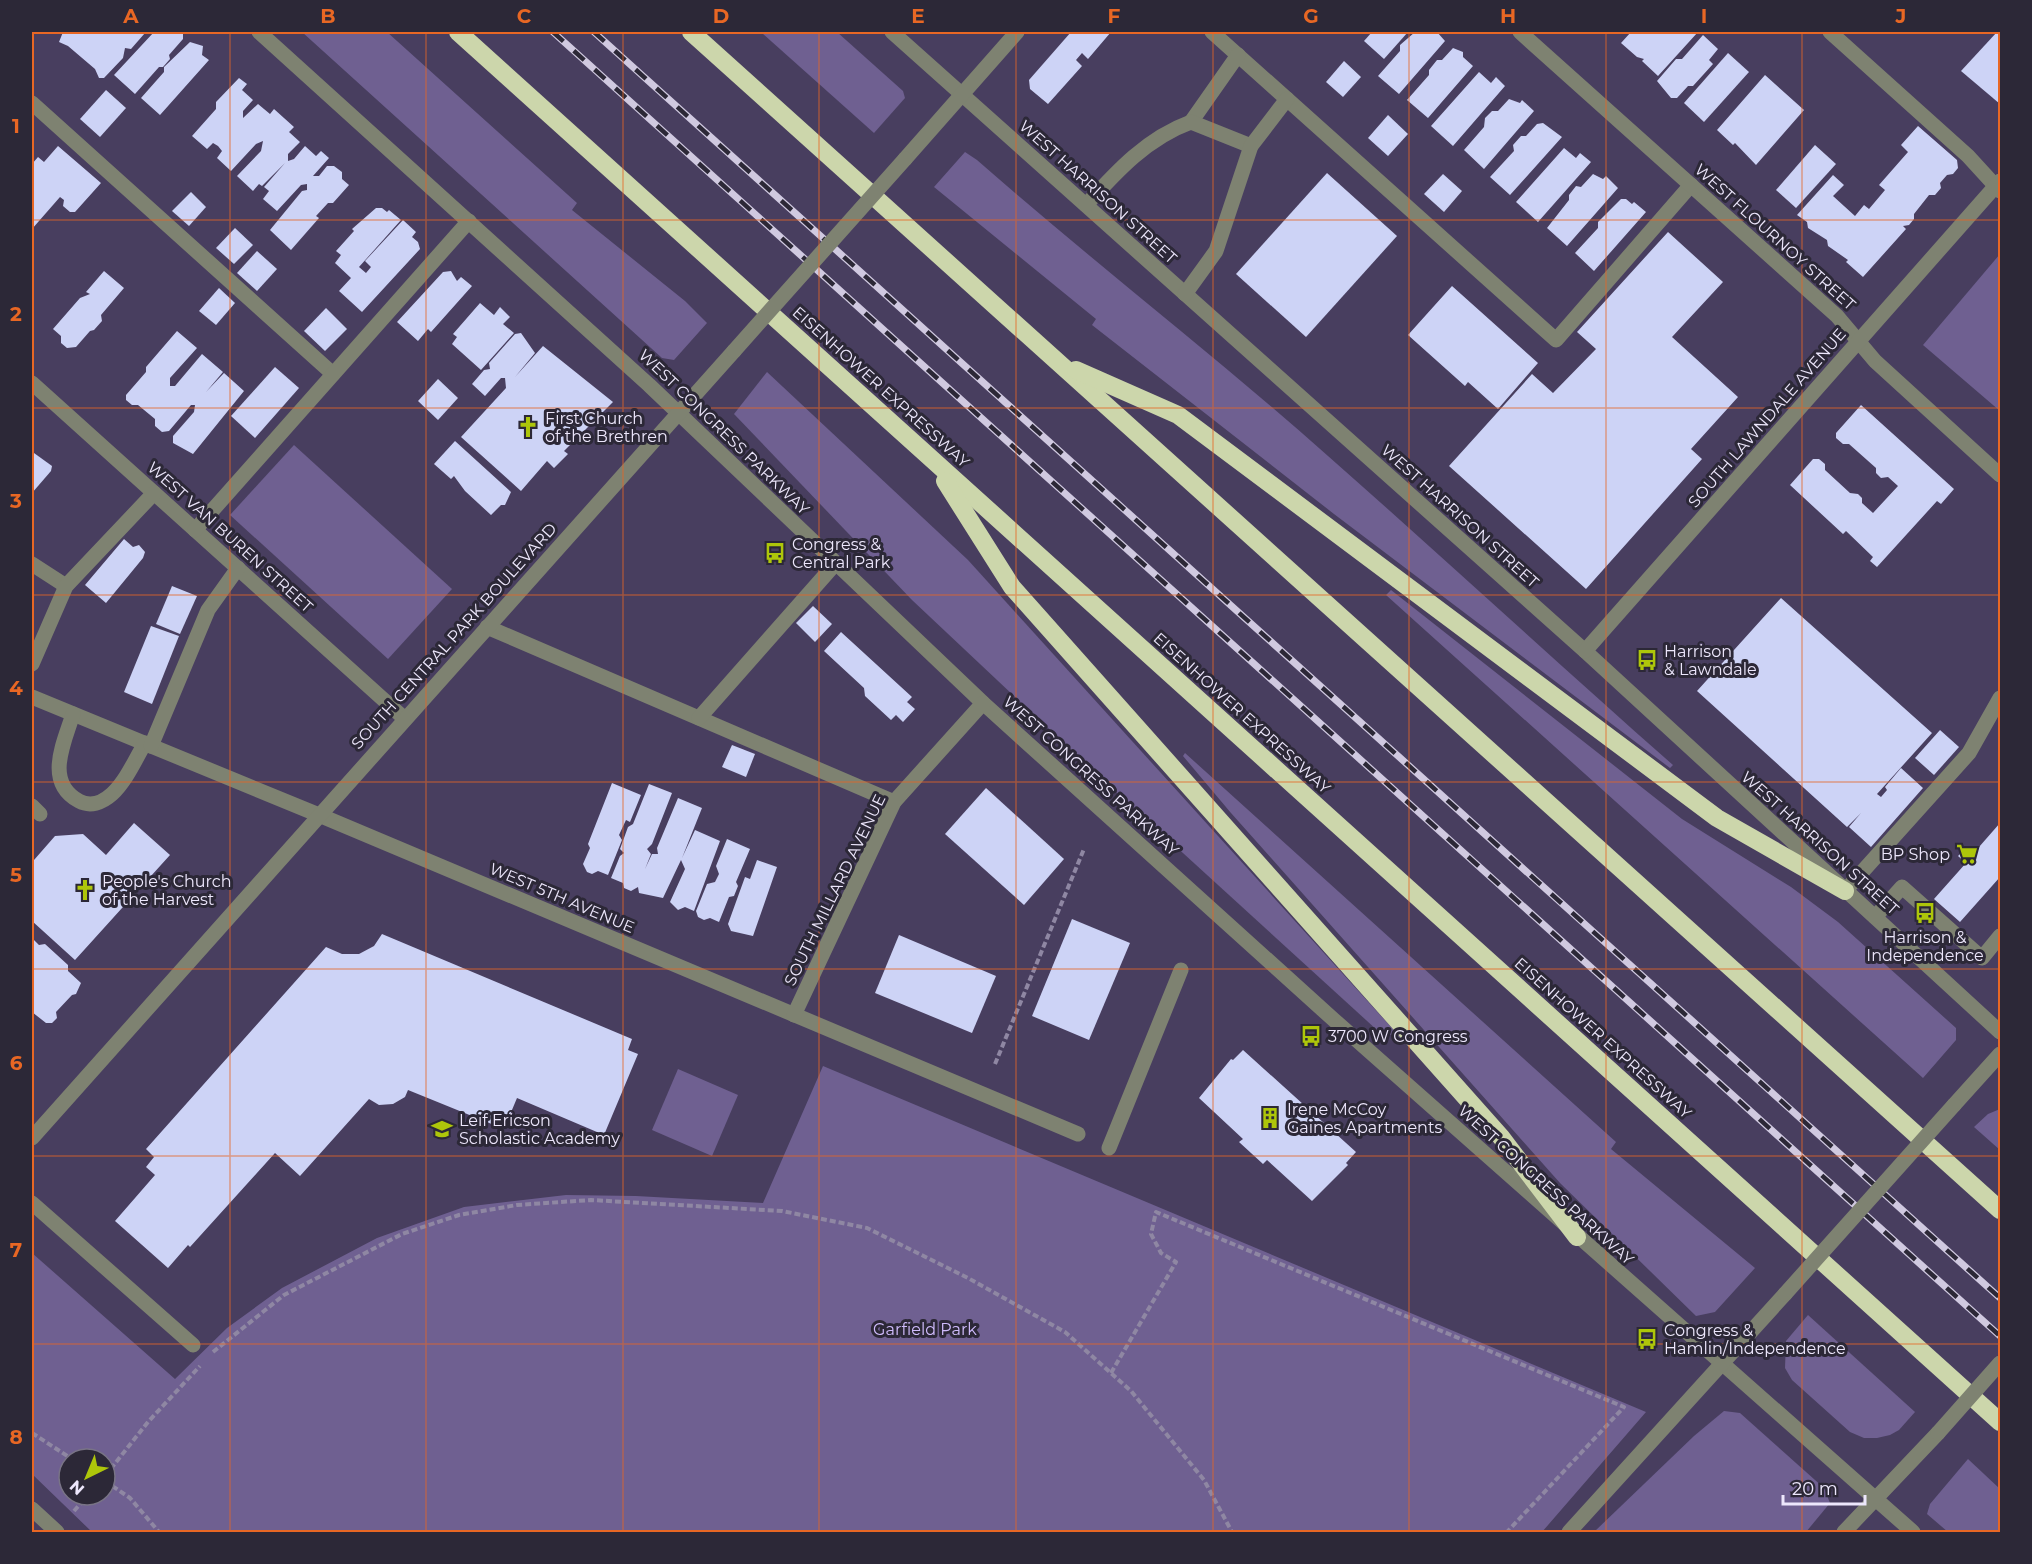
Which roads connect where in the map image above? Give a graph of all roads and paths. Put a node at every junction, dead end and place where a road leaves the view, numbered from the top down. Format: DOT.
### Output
graph roads {
  1 [pos="259,32"];
  2 [pos="458,32"];
  3 [pos="691,32"];
  4 [pos="892,32"];
  5 [pos="1017,32"];
  6 [pos="1212,32"];
  7 [pos="1520,32"];
  8 [pos="1830,32"];
  9 [pos="1238,55"];
  10 [pos="962,94"];
  11 [pos="1287,99"];
  12 [pos="32,104"];
  13 [pos="1191,122"];
  14 [pos="1251,146"];
  15 [pos="1691,185"];
  16 [pos="1999,186"];
  17 [pos="1086,205"];
  18 [pos="469,221"];
  19 [pos="1185,294"];
  20 [pos="1858,341"];
  21 [pos="1060,363"];
  22 [pos="333,374"];
  23 [pos="32,383"];
  24 [pos="680,413"];
  25 [pos="933,461"];
  26 [pos="2001,475"];
  27 [pos="154,493"];
  28 [pos="195,530"];
  29 [pos="32,564"];
  30 [pos="835,564"];
  31 [pos="238,568"];
  32 [pos="66,586"];
  33 [pos="487,627"];
  34 [pos="1585,651"];
  35 [pos="32,664"];
  36 [pos="32,697"];
  37 [pos="2001,698"];
  38 [pos="983,703"];
  39 [pos="73,714"];
  40 [pos="405,718"];
  41 [pos="699,718"];
  42 [pos="148,745"];
  43 [pos="894,802"];
  44 [pos="319,815"];
  45 [pos="1084,849"];
  46 [pos="1845,891"];
  47 [pos="1875,917"];
  48 [pos="2001,936"];
  49 [pos="1181,970"];
  50 [pos="794,1015"];
  51 [pos="2001,1032"];
  52 [pos="2001,1054"];
  53 [pos="994,1064"];
  54 [pos="1078,1134"];
  55 [pos="32,1138"];
  56 [pos="1109,1148"];
  57 [pos="32,1203"];
  58 [pos="2001,1210"];
  59 [pos="1577,1237"];
  60 [pos="193,1345"];
  61 [pos="210,1356"];
  62 [pos="2001,1363"];
  63 [pos="202,1364"];
  64 [pos="1722,1364"];
  65 [pos="1111,1372"];
  66 [pos="2001,1422"];
  67 [pos="32,1433"];
  68 [pos="57,1449"];
  69 [pos="117,1461"];
  70 [pos="117,1489"];
  71 [pos="1876,1499"];
  72 [pos="78,1507"];
  73 [pos="32,1509"];
  74 [pos="74,1511"];
  75 [pos="1895,1527"];
  76 [pos="57,1533"];
  77 [pos="159,1533"];
  78 [pos="1232,1533"];
  79 [pos="1507,1533"];
  80 [pos="1569,1533"];
  81 [pos="1844,1533"];
  82 [pos="1913,1533"];
  1 -- 18 [label="street, WEST CONGRESS PARKWAY"];
  2 -- 25 [label="highway, EISENHOWER EXPRESSWAY"];
  3 -- 21 [label="highway"];
  4 -- 10 [label="street, WEST HARRISON STREET"];
  5 -- 10 [label="street, SOUTH CENTRAL PARK BOULEVARD"];
  6 -- 9 [label="street"];
  7 -- 15 [label="street, WEST FLOURNOY STREET"];
  8 -- 16 [label="street"];
  9 -- 11 [label="street"];
  9 -- 13 [label="street"];
  10 -- 17 [label="street, WEST HARRISON STREET"];
  10 -- 24 [label="street, SOUTH CENTRAL PARK BOULEVARD, bridge"];
  11 -- 14 [label="street"];
  11 -- 15 [label="street"];
  12 -- 22 [label="street"];
  13 -- 14 [label="street"];
  13 -- 17 [label="street"];
  14 -- 19 [label="street"];
  15 -- 20 [label="street, WEST FLOURNOY STREET"];
  16 -- 20 [label="street, SOUTH LAWNDALE AVENUE"];
  17 -- 19 [label="street, WEST HARRISON STREET"];
  18 -- 22 [label="street"];
  18 -- 24 [label="street, WEST CONGRESS PARKWAY"];
  19 -- 34 [label="street, WEST HARRISON STREET"];
  20 -- 26 [label="street, WEST FLOURNOY STREET"];
  20 -- 34 [label="street, SOUTH LAWNDALE AVENUE"];
  21 -- 46 [label="highway"];
  21 -- 58 [label="highway"];
  22 -- 28 [label="street"];
  23 -- 27 [label="street, WEST VAN BUREN STREET"];
  24 -- 30 [label="street, WEST CONGRESS PARKWAY"];
  24 -- 33 [label="street, SOUTH CENTRAL PARK BOULEVARD"];
  25 -- 59 [label="highway"];
  25 -- 66 [label="highway, EISENHOWER EXPRESSWAY"];
  27 -- 28 [label="street, WEST VAN BUREN STREET"];
  27 -- 32 [label="street"];
  28 -- 31 [label="street, WEST VAN BUREN STREET"];
  29 -- 32 [label="street"];
  30 -- 38 [label="street, WEST CONGRESS PARKWAY"];
  30 -- 41 [label="street"];
  31 -- 40 [label="street, WEST VAN BUREN STREET"];
  31 -- 42 [label="street"];
  32 -- 35 [label="street"];
  33 -- 40 [label="street, SOUTH CENTRAL PARK BOULEVARD"];
  33 -- 41 [label="street"];
  34 -- 46 [label="street, WEST HARRISON STREET"];
  36 -- 39 [label="street, WEST 5TH AVENUE"];
  37 -- 46 [label="street"];
  38 -- 43 [label="street, SOUTH MILLARD AVENUE"];
  38 -- 59 [label="street, WEST CONGRESS PARKWAY"];
  39 -- 42 [label="street, WEST 5TH AVENUE"];
  39 -- 42 [label="street"];
  40 -- 44 [label="street, SOUTH CENTRAL PARK BOULEVARD"];
  41 -- 43 [label="street"];
  42 -- 44 [label="street, WEST 5TH AVENUE"];
  43 -- 50 [label="street, SOUTH MILLARD AVENUE"];
  44 -- 50 [label="street, WEST 5TH AVENUE"];
  44 -- 55 [label="street, SOUTH CENTRAL PARK BOULEVARD"];
  45 -- 53 [label="path"];
  46 -- 47 [label="street, WEST HARRISON STREET"];
  47 -- 48 [label="street"];
  47 -- 51 [label="street, WEST HARRISON STREET"];
  49 -- 56 [label="street"];
  50 -- 54 [label="street, WEST 5TH AVENUE"];
  52 -- 64 [label="street, bridge"];
  57 -- 60 [label="street"];
  59 -- 64 [label="street, WEST CONGRESS PARKWAY"];
  61 -- 65 [label="path"];
  62 -- 71 [label="street, bridge"];
  63 -- 69 [label="path"];
  64 -- 71 [label="street, WEST CONGRESS PARKWAY"];
  64 -- 80 [label="street"];
  65 -- 78 [label="path"];
  65 -- 79 [label="path"];
  67 -- 68 [label="path"];
  70 -- 77 [label="path"];
  71 -- 75 [label="street, WEST CONGRESS PARKWAY"];
  71 -- 81 [label="street"];
  72 -- 74 [label="path"];
  73 -- 76 [label="street"];
  75 -- 82 [label="street, WEST CONGRESS PARKWAY"];
}
